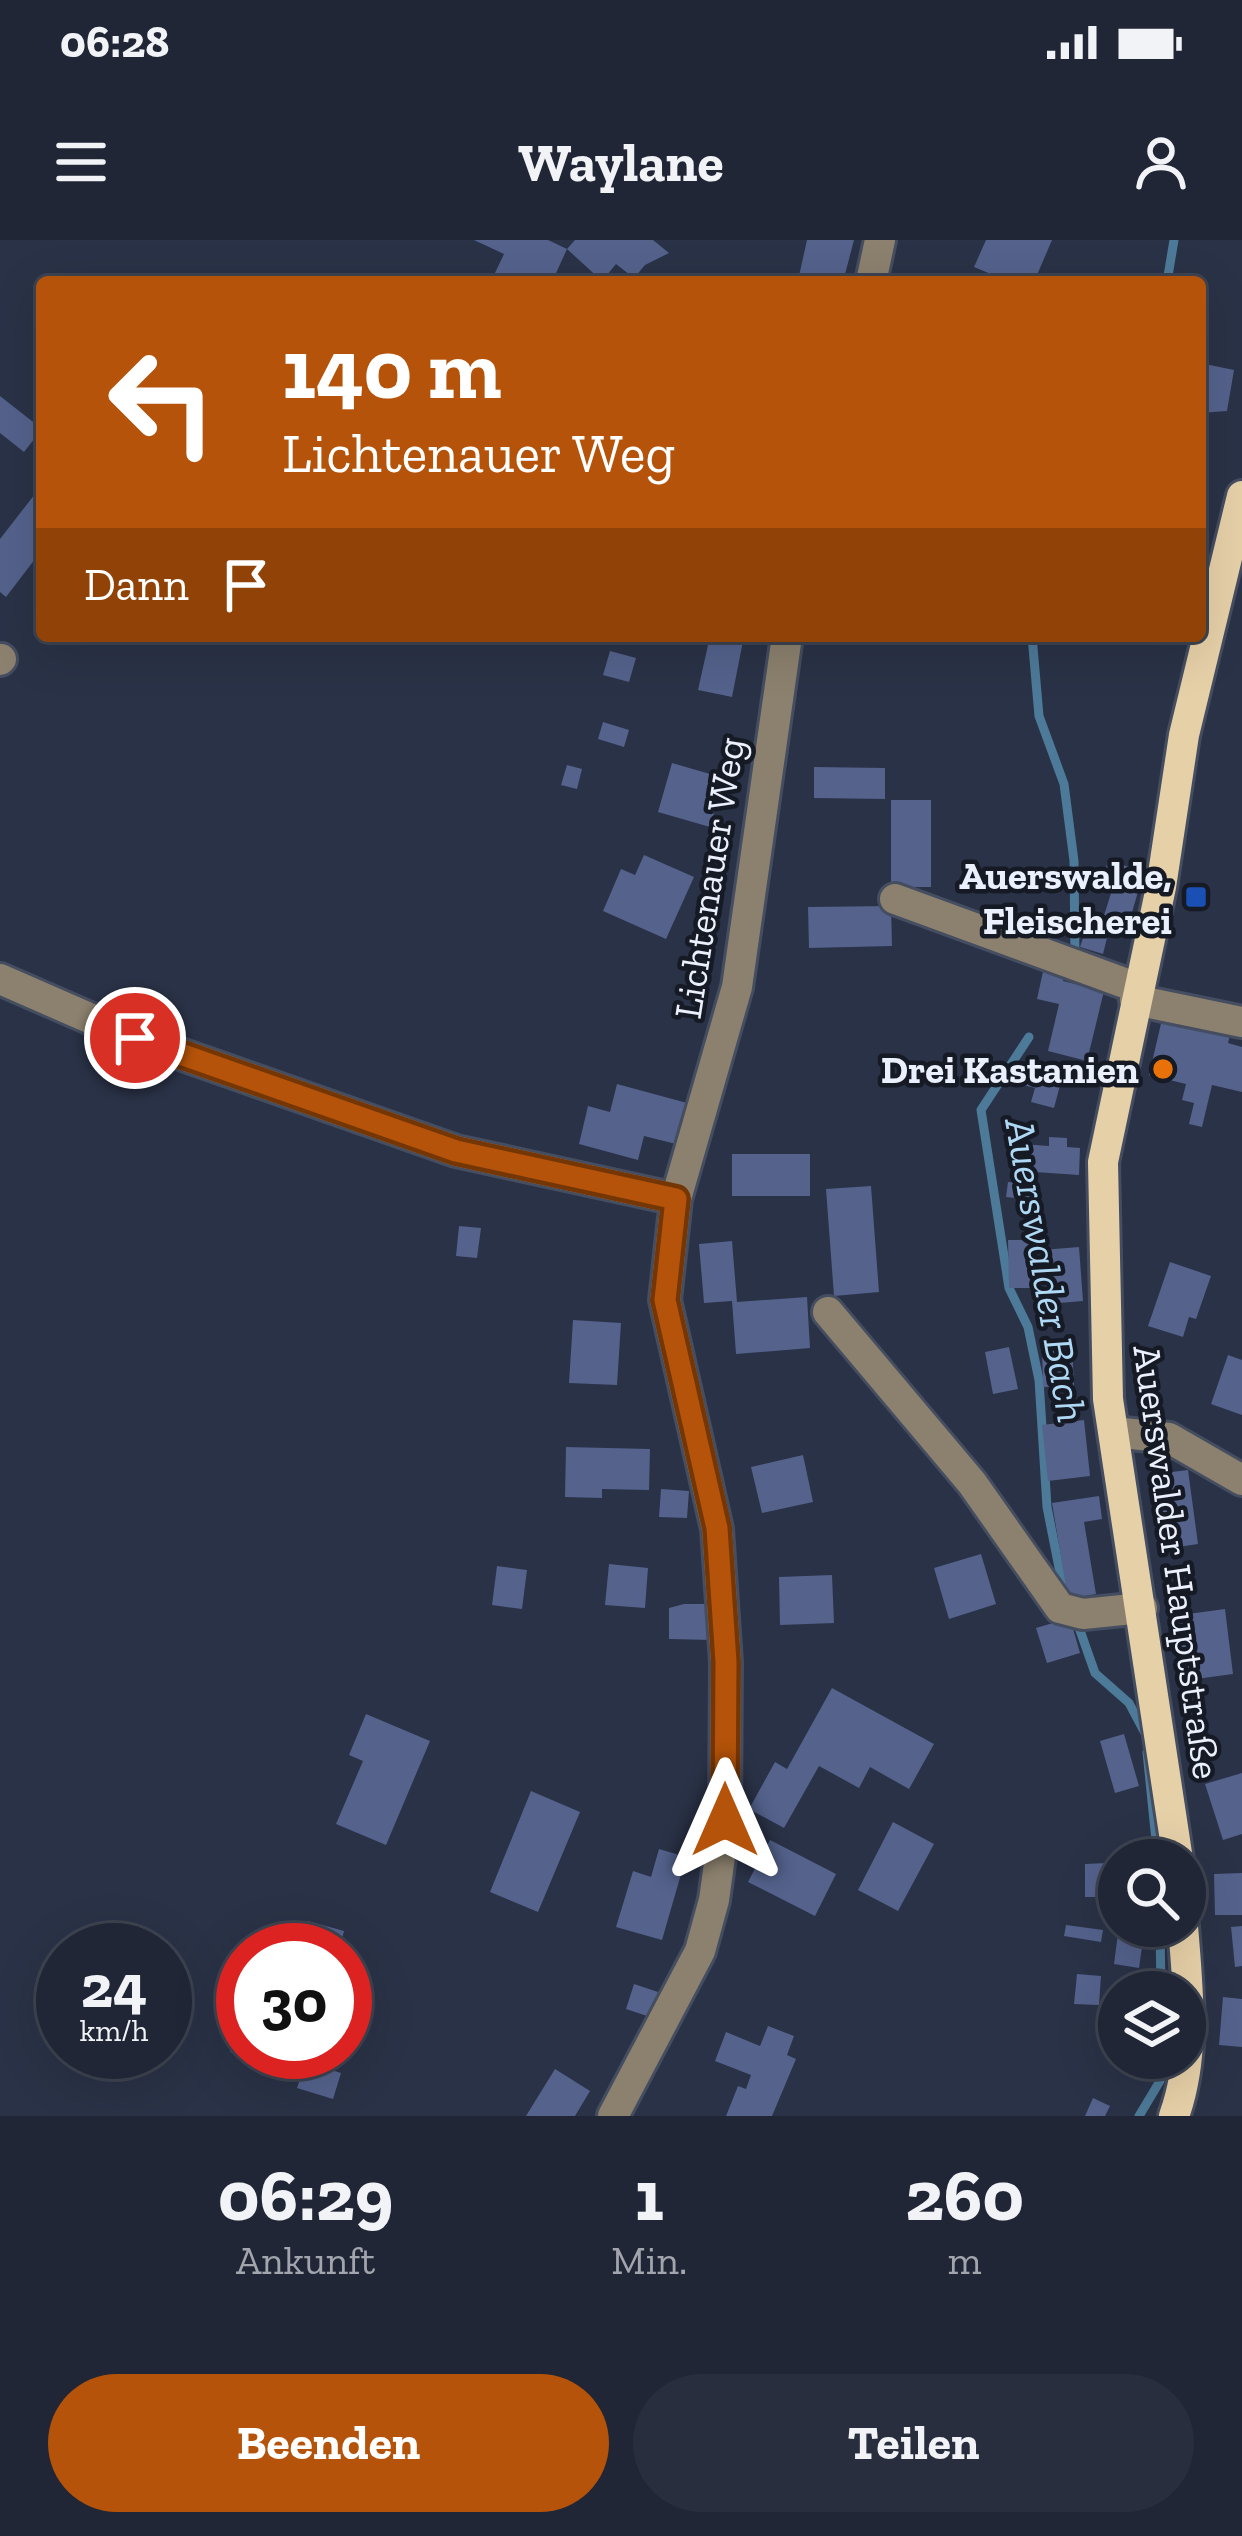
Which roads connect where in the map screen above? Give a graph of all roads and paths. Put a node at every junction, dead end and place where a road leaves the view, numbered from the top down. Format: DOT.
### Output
graph roads {
  1 [pos="880,240"];
  2 [pos="872,276"];
  3 [pos="1242,496"];
  4 [pos="786,642"];
  5 [pos="896,898"];
  6 [pos="0,980"];
  7 [pos="1137,994"];
  8 [pos="1242,1022"];
  9 [pos="676,1199"];
  10 [pos="828,1312"];
  11 [pos="1114,1432"];
  12 [pos="1242,1480"];
  13 [pos="1142,1608"];
  14 [pos="1175,1839"];
  15 [pos="1184,1947"];
  16 [pos="613,2116"];
  17 [pos="1174,2116"];
  1 -- 2 [label="street"];
  3 -- 7 [label="main road, Auerswalder Hauptstraße"];
  4 -- 9 [label="street, Lichtenauer Weg"];
  5 -- 7 [label="street"];
  6 -- 9 [label="street"];
  7 -- 8 [label="street"];
  7 -- 11 [label="main road, Auerswalder Hauptstraße"];
  9 -- 16 [label="street, Lichtenauer Weg"];
  10 -- 13 [label="street"];
  11 -- 12 [label="street"];
  11 -- 13 [label="main road, Auerswalder Hauptstraße"];
  13 -- 14 [label="main road, Auerswalder Hauptstraße"];
  15 -- 17 [label="main road"];
}
